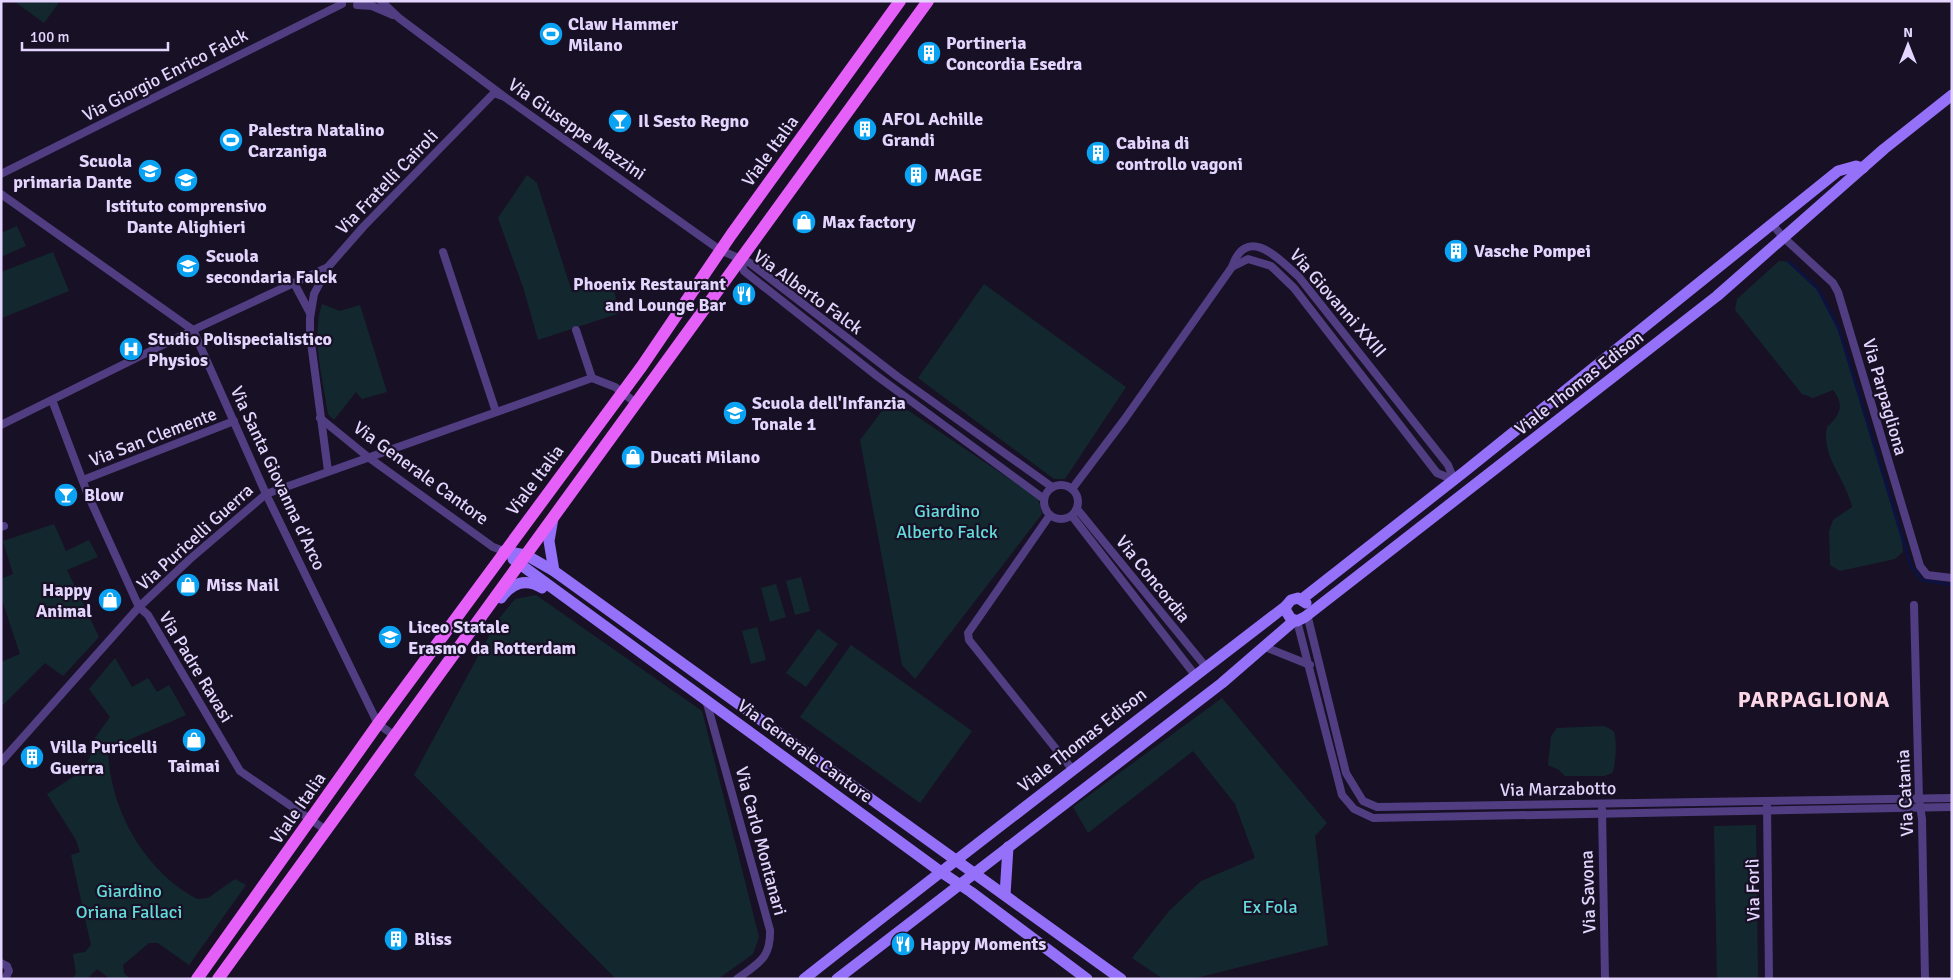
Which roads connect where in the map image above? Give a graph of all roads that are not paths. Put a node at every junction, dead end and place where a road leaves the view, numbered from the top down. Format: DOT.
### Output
graph roads {
  1 [pos="381,1"];
  2 [pos="900,1"];
  3 [pos="928,1"];
  4 [pos="341,2"];
  5 [pos="359,3"];
  6 [pos="399,18"];
  7 [pos="1952,95"];
  8 [pos="506,98"];
  9 [pos="1863,168"];
  10 [pos="1,174"];
  11 [pos="1,194"];
  12 [pos="1772,224"];
  13 [pos="1783,237"];
  14 [pos="720,250"];
  15 [pos="443,252"];
  16 [pos="740,260"];
  17 [pos="1232,267"];
  18 [pos="328,268"];
  19 [pos="294,283"];
  20 [pos="310,313"];
  21 [pos="193,330"];
  22 [pos="576,330"];
  23 [pos="592,378"];
  24 [pos="622,392"];
  25 [pos="52,400"];
  26 [pos="636,403"];
  27 [pos="496,412"];
  28 [pos="320,418"];
  29 [pos="234,421"];
  30 [pos="1,425"];
  31 [pos="368,458"];
  32 [pos="328,472"];
  33 [pos="83,480"];
  34 [pos="1454,480"];
  35 [pos="1052,487"];
  36 [pos="1072,489"];
  37 [pos="1464,493"];
  38 [pos="266,494"];
  39 [pos="1044,499"];
  40 [pos="1077,509"];
  41 [pos="1050,515"];
  42 [pos="554,516"];
  43 [pos="1072,516"];
  44 [pos="504,551"];
  45 [pos="522,560"];
  46 [pos="554,570"];
  47 [pos="1952,578"];
  48 [pos="562,596"];
  49 [pos="1302,599"];
  50 [pos="1914,605"];
  51 [pos="1286,606"];
  52 [pos="139,607"];
  53 [pos="1308,614"];
  54 [pos="1296,621"];
  55 [pos="466,637"];
  56 [pos="1265,648"];
  57 [pos="1310,665"];
  58 [pos="1206,667"];
  59 [pos="1195,675"];
  60 [pos="706,700"];
  61 [pos="378,724"];
  62 [pos="395,736"];
  63 [pos="15,747"];
  64 [pos="1,752"];
  65 [pos="1,762"];
  66 [pos="1072,769"];
  67 [pos="1952,798"];
  68 [pos="1919,799"];
  69 [pos="1767,801"];
  70 [pos="1602,804"];
  71 [pos="1952,806"];
  72 [pos="1922,807"];
  73 [pos="1767,810"];
  74 [pos="1602,813"];
  75 [pos="311,821"];
  76 [pos="326,830"];
  77 [pos="1008,847"];
  78 [pos="957,861"];
  79 [pos="941,872"];
  80 [pos="974,872"];
  81 [pos="960,884"];
  82 [pos="1005,895"];
  83 [pos="900,904"];
  84 [pos="912,920"];
  85 [pos="1,963"];
  86 [pos="5,979"];
  87 [pos="197,979"];
  88 [pos="218,979"];
  89 [pos="737,979"];
  90 [pos="804,979"];
  91 [pos="837,979"];
  92 [pos="1087,979"];
  93 [pos="1121,979"];
  94 [pos="1605,979"];
  95 [pos="1769,979"];
  96 [pos="1925,979"];
  1 -- 6 [label="street, Via Giuseppe Mazzini"];
  2 -- 14 [label="main road, Viale Italia"];
  3 -- 16 [label="main road, Viale Italia"];
  4 -- 5 [label="street, Via Giuseppe Mazzini"];
  4 -- 10 [label="street, Via Giorgio Enrico Falck"];
  5 -- 6 [label="street, Via Giuseppe Mazzini"];
  6 -- 8 [label="street, Via Giuseppe Mazzini"];
  7 -- 9 [label="street, Viale Thomas Edison"];
  8 -- 14 [label="street, Via Giuseppe Mazzini"];
  8 -- 18 [label="street, Via Fratelli Cairoli"];
  9 -- 12 [label="street, Viale Thomas Edison"];
  9 -- 13 [label="street, Viale Thomas Edison"];
  11 -- 21 [label="street"];
  12 -- 13 [label="street, Via Parpagliona"];
  12 -- 34 [label="street, Viale Thomas Edison"];
  13 -- 37 [label="street, Viale Thomas Edison"];
  13 -- 47 [label="street, Via Parpagliona"];
  14 -- 16 [label="street, Via Giuseppe Mazzini"];
  14 -- 24 [label="main road, Viale Italia"];
  15 -- 27 [label="street"];
  16 -- 26 [label="main road, Viale Italia"];
  16 -- 35 [label="street, Via Alberto Falck"];
  16 -- 39 [label="street, Via Alberto Falck"];
  17 -- 34 [label="street"];
  17 -- 34 [label="street, Via Giovanni XXIII"];
  17 -- 36 [label="street, Via Giovanni XXIII"];
  18 -- 19 [label="street"];
  18 -- 20 [label="street, Via Fratelli Cairoli"];
  19 -- 20 [label="street, Via Fratelli Cairoli"];
  19 -- 21 [label="street"];
  20 -- 28 [label="street, Via Fratelli Cairoli"];
  21 -- 25 [label="street"];
  21 -- 29 [label="street, Via Santa Giovanna d'Arco"];
  22 -- 23 [label="street"];
  23 -- 24 [label="street"];
  23 -- 27 [label="street, Via Puricelli Guerra"];
  24 -- 26 [label="street"];
  24 -- 44 [label="main road, Viale Italia"];
  25 -- 30 [label="street"];
  25 -- 33 [label="street, Via Padre Ravasi"];
  26 -- 42 [label="main road, Viale Italia"];
  27 -- 31 [label="street, Via Puricelli Guerra"];
  28 -- 31 [label="street, Via Generale Cantore"];
  28 -- 32 [label="street, Via Fratelli Cairoli"];
  29 -- 33 [label="street, Via San Clemente"];
  29 -- 38 [label="street, Via Santa Giovanna d'Arco"];
  31 -- 32 [label="street, Via Puricelli Guerra"];
  31 -- 44 [label="street, Via Generale Cantore"];
  32 -- 38 [label="street, Via Puricelli Guerra"];
  33 -- 52 [label="street, Via Padre Ravasi"];
  34 -- 37 [label="street, Via Giovanni XXIII"];
  34 -- 49 [label="street, Viale Thomas Edison"];
  35 -- 36 [label="street"];
  35 -- 39 [label="street"];
  36 -- 40 [label="street"];
  37 -- 53 [label="street, Viale Thomas Edison"];
  38 -- 52 [label="street, Via Puricelli Guerra"];
  38 -- 61 [label="street, Via Santa Giovanna d'Arco"];
  39 -- 41 [label="street"];
  40 -- 43 [label="street"];
  40 -- 58 [label="street, Via Concordia"];
  41 -- 43 [label="street"];
  41 -- 66 [label="street"];
  42 -- 45 [label="main road, Viale Italia"];
  42 -- 46 [label="street"];
  43 -- 59 [label="street, Via Concordia"];
  44 -- 45 [label="street, Via Generale Cantore"];
  44 -- 61 [label="main road, Viale Italia"];
  45 -- 46 [label="street, Via Generale Cantore"];
  45 -- 48 [label="street, Via Generale Cantore"];
  45 -- 55 [label="main road, Viale Italia"];
  46 -- 78 [label="street, Via Generale Cantore"];
  48 -- 55 [label="street, Viale Italia"];
  48 -- 60 [label="street, Via Generale Cantore"];
  49 -- 51 [label="street"];
  49 -- 53 [label="street"];
  50 -- 68 [label="street, Via Catania"];
  51 -- 54 [label="street"];
  51 -- 58 [label="street, Viale Thomas Edison"];
  52 -- 63 [label="street, Via Puricelli Guerra"];
  52 -- 75 [label="street, Via Padre Ravasi"];
  53 -- 54 [label="street"];
  53 -- 70 [label="street, Via Marzabotto"];
  54 -- 56 [label="street"];
  54 -- 57 [label="street, Via Marzabotto"];
  55 -- 62 [label="main road, Viale Italia"];
  56 -- 57 [label="street"];
  56 -- 77 [label="street"];
  57 -- 74 [label="street, Via Marzabotto"];
  58 -- 59 [label="street, Viale Thomas Edison"];
  59 -- 66 [label="street, Viale Thomas Edison"];
  60 -- 79 [label="street, Via Generale Cantore"];
  60 -- 89 [label="street, Via Carlo Montanari"];
  61 -- 62 [label="street, Via Santa Giovanna d'Arco"];
  61 -- 75 [label="main road, Viale Italia"];
  62 -- 76 [label="main road, Viale Italia"];
  63 -- 64 [label="street"];
  63 -- 65 [label="street, Via Puricelli Guerra"];
  66 -- 78 [label="street, Viale Thomas Edison"];
  67 -- 68 [label="street, Via Marzabotto"];
  68 -- 69 [label="street, Via Marzabotto"];
  68 -- 72 [label="street, Via Catania"];
  69 -- 70 [label="street, Via Marzabotto"];
  69 -- 73 [label="street, Via Forlì"];
  70 -- 74 [label="street, Via Savona"];
  71 -- 72 [label="street, Via Marzabotto"];
  72 -- 73 [label="street, Via Marzabotto"];
  72 -- 96 [label="street, Via Catania"];
  73 -- 74 [label="street, Via Marzabotto"];
  73 -- 95 [label="street, Via Forlì"];
  74 -- 94 [label="street, Via Savona"];
  75 -- 76 [label="street, Via Padre Ravasi"];
  75 -- 87 [label="main road, Viale Italia"];
  76 -- 88 [label="main road, Viale Italia"];
  77 -- 80 [label="street"];
  77 -- 82 [label="street"];
  78 -- 79 [label="street, Viale Thomas Edison"];
  78 -- 80 [label="street, Via Generale Cantore"];
  79 -- 81 [label="street, Via Generale Cantore"];
  79 -- 83 [label="street, Viale Thomas Edison"];
  80 -- 81 [label="street"];
  80 -- 82 [label="street, Via Generale Cantore"];
  81 -- 84 [label="street"];
  81 -- 92 [label="street, Via Generale Cantore"];
  82 -- 93 [label="street, Via Generale Cantore"];
  83 -- 84 [label="street"];
  83 -- 90 [label="street, Viale Thomas Edison"];
  84 -- 91 [label="street"];
  85 -- 86 [label="street"];
}
